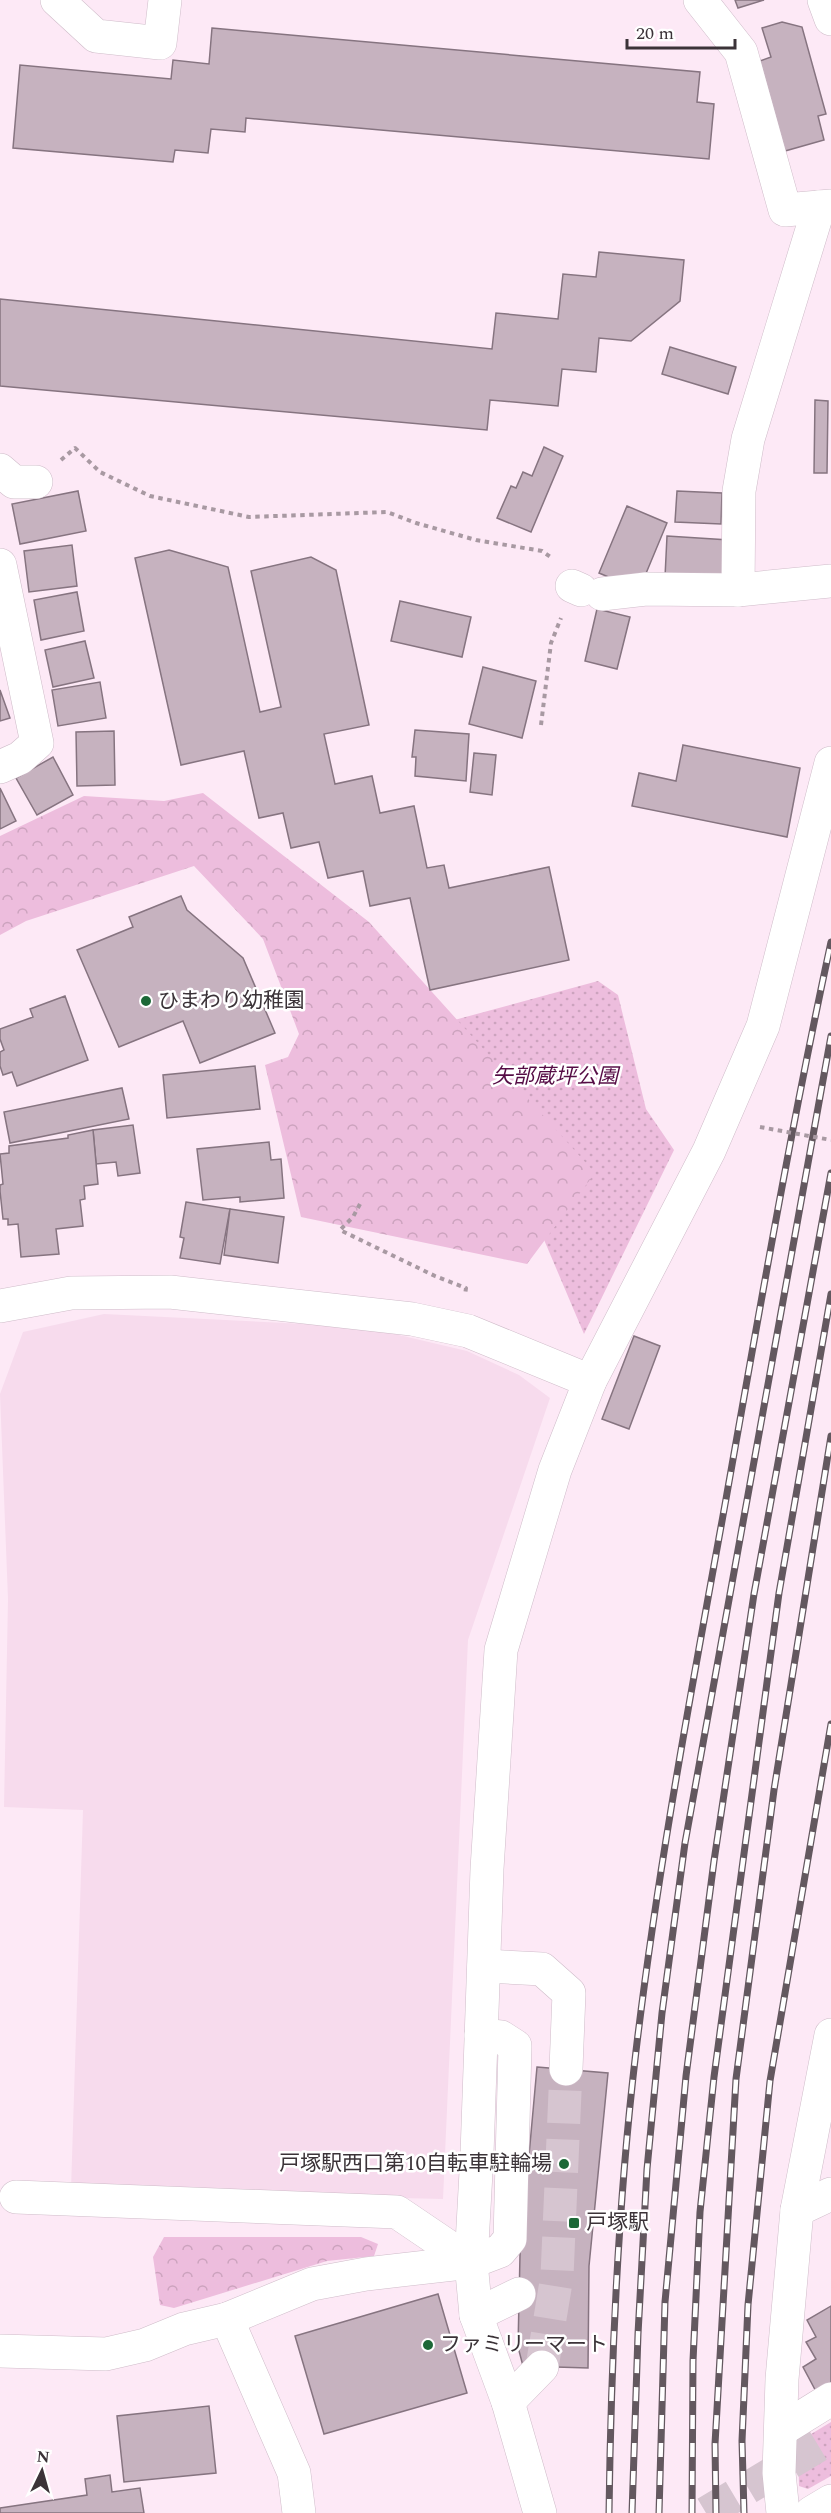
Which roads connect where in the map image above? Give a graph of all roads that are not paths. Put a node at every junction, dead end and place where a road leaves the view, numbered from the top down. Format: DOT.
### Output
graph roads {
  1 [pos="57,0"];
  2 [pos="165,0"];
  3 [pos="700,0"];
  4 [pos="824,0"];
  5 [pos="831,19"];
  6 [pos="825,206"];
  7 [pos="0,470"];
  8 [pos="36,482"];
  9 [pos="0,565"];
  10 [pos="831,581"];
  11 [pos="585,590"];
  12 [pos="738,590"];
  13 [pos="831,763"];
  14 [pos="0,766"];
  15 [pos="0,1306"];
  16 [pos="590,1381"];
  17 [pos="484,1966"];
  18 [pos="831,2035"];
  19 [pos="566,2069"];
  20 [pos="824,2108"];
  21 [pos="831,2194"];
  22 [pos="16,2197"];
  23 [pos="797,2210"];
  24 [pos="471,2262"];
  25 [pos="519,2294"];
  26 [pos="476,2315"];
  27 [pos="227,2319"];
  28 [pos="0,2351"];
  29 [pos="542,2367"];
  30 [pos="831,2399"];
  31 [pos="508,2402"];
  32 [pos="781,2430"];
  33 [pos="831,2501"];
  34 [pos="299,2513"];
  35 [pos="540,2513"];
  36 [pos="783,2513"];
  37 [pos="811,2513"];
  1 -- 2 [label="street"];
  3 -- 6 [label="street"];
  4 -- 5 [label="street"];
  6 -- 12 [label="street"];
  7 -- 8 [label="street"];
  9 -- 14 [label="street"];
  10 -- 12 [label="street"];
  11 -- 12 [label="street"];
  13 -- 16 [label="street"];
  15 -- 16 [label="street"];
  16 -- 17 [label="street"];
  17 -- 19 [label="street"];
  17 -- 24 [label="street"];
  18 -- 20 [label="street"];
  20 -- 23 [label="street"];
  21 -- 23 [label="street"];
  22 -- 24 [label="street"];
  23 -- 32 [label="street"];
  24 -- 26 [label="street"];
  24 -- 27 [label="street"];
  25 -- 26 [label="street"];
  26 -- 31 [label="street"];
  27 -- 28 [label="street"];
  27 -- 34 [label="street"];
  29 -- 31 [label="street"];
  30 -- 32 [label="street"];
  31 -- 35 [label="street"];
  32 -- 36 [label="street"];
  33 -- 37 [label="street"];
}
